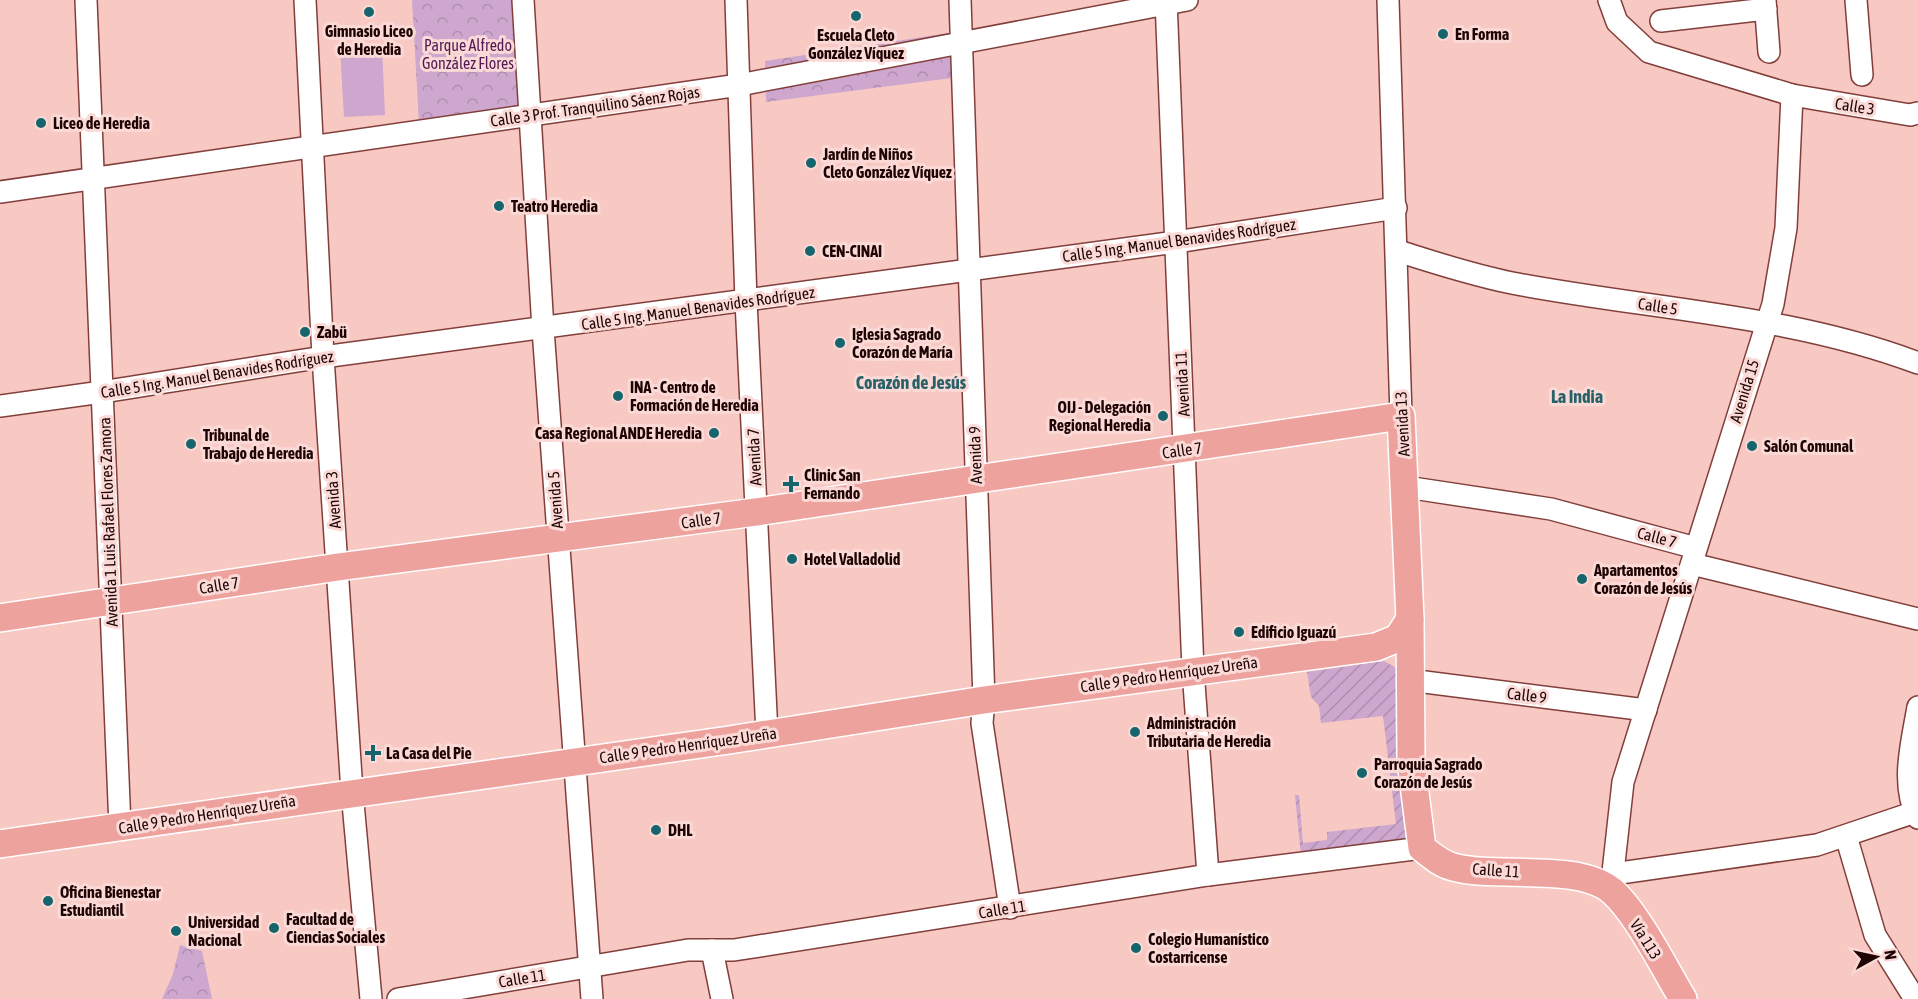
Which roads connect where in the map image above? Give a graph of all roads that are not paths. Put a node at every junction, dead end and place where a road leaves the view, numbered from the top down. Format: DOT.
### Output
graph roads {
  1 [pos="86,0"];
  2 [pos="305,0"];
  3 [pos="523,0"];
  4 [pos="736,0"];
  5 [pos="960,0"];
  6 [pos="1388,0"];
  7 [pos="1610,0"];
  8 [pos="1856,0"];
  9 [pos="1173,1"];
  10 [pos="1765,4"];
  11 [pos="1662,21"];
  12 [pos="961,44"];
  13 [pos="1769,52"];
  14 [pos="1862,75"];
  15 [pos="739,86"];
  16 [pos="1792,95"];
  17 [pos="1918,113"];
  18 [pos="531,115"];
  19 [pos="313,145"];
  20 [pos="94,179"];
  21 [pos="0,192"];
  22 [pos="1396,208"];
  23 [pos="1176,242"];
  24 [pos="1398,251"];
  25 [pos="969,269"];
  26 [pos="746,301"];
  27 [pos="1766,322"];
  28 [pos="543,329"];
  29 [pos="323,357"];
  30 [pos="1918,363"];
  31 [pos="102,392"];
  32 [pos="0,406"];
  33 [pos="1401,416"];
  34 [pos="1185,450"];
  35 [pos="975,480"];
  36 [pos="1406,487"];
  37 [pos="756,512"];
  38 [pos="558,540"];
  39 [pos="1694,556"];
  40 [pos="338,567"];
  41 [pos="111,602"];
  42 [pos="0,618"];
  43 [pos="1410,619"];
  44 [pos="1918,619"];
  45 [pos="1376,647"];
  46 [pos="1193,670"];
  47 [pos="1409,680"];
  48 [pos="984,700"];
  49 [pos="1918,707"];
  50 [pos="1646,711"];
  51 [pos="767,734"];
  52 [pos="576,761"];
  53 [pos="352,792"];
  54 [pos="1915,803"];
  55 [pos="120,827"];
  56 [pos="1846,836"];
  57 [pos="0,844"];
  58 [pos="1422,848"];
  59 [pos="1208,875"];
  60 [pos="1608,883"];
  61 [pos="1010,908"];
  62 [pos="712,950"];
  63 [pos="590,967"];
  64 [pos="371,999"];
  65 [pos="398,999"];
  66 [pos="591,999"];
  67 [pos="722,999"];
  68 [pos="1683,999"];
  69 [pos="1915,999"];
  1 -- 20 [label="street, Avenida 1 Luis Rafael Flores Zamora"];
  2 -- 19 [label="street, Avenida 3"];
  3 -- 18 [label="street, Avenida 5"];
  4 -- 15 [label="street, Avenida 7"];
  5 -- 12 [label="street, Avenida 9"];
  6 -- 22 [label="street, Avenida 13"];
  7 -- 16 [label="street"];
  8 -- 14 [label="street"];
  9 -- 12 [label="street, Calle 3 Prof. Tranquilino Sáenz Rojas"];
  9 -- 23 [label="street, Avenida 11"];
  10 -- 11 [label="street"];
  10 -- 13 [label="street"];
  12 -- 15 [label="street, Calle 3 Prof. Tranquilino Sáenz Rojas"];
  12 -- 25 [label="street, Avenida 9"];
  15 -- 18 [label="street, Calle 3 Prof. Tranquilino Sáenz Rojas"];
  15 -- 26 [label="street, Avenida 7"];
  16 -- 17 [label="street, Calle 3"];
  16 -- 27 [label="street, Avenida 15"];
  18 -- 19 [label="street, Calle 3 Prof. Tranquilino Sáenz Rojas"];
  18 -- 28 [label="street, Avenida 5"];
  19 -- 20 [label="street, Calle 3 Prof. Tranquilino Sáenz Rojas"];
  19 -- 29 [label="street, Avenida 3"];
  20 -- 21 [label="street, Calle 3 Prof. Tranquilino Sáenz Rojas"];
  20 -- 31 [label="street, Avenida 1 Luis Rafael Flores Zamora"];
  22 -- 23 [label="street, Calle 5 Ing. Manuel Benavides Rodríguez"];
  22 -- 24 [label="street, Avenida 13"];
  23 -- 25 [label="street, Calle 5 Ing. Manuel Benavides Rodríguez"];
  23 -- 34 [label="street, Avenida 11"];
  24 -- 27 [label="street, Calle 5"];
  24 -- 33 [label="street, Avenida 13"];
  25 -- 26 [label="street, Calle 5 Ing. Manuel Benavides Rodríguez"];
  25 -- 35 [label="street, Avenida 9"];
  26 -- 28 [label="street, Calle 5 Ing. Manuel Benavides Rodríguez"];
  26 -- 37 [label="street, Avenida 7"];
  27 -- 30 [label="street, Calle 5"];
  27 -- 39 [label="street, Avenida 15"];
  28 -- 29 [label="street, Calle 5 Ing. Manuel Benavides Rodríguez"];
  28 -- 38 [label="street, Avenida 5"];
  29 -- 31 [label="street, Calle 5 Ing. Manuel Benavides Rodríguez"];
  29 -- 40 [label="street, Avenida 3"];
  31 -- 32 [label="street, Calle 5 Ing. Manuel Benavides Rodríguez"];
  31 -- 41 [label="street, Avenida 1 Luis Rafael Flores Zamora"];
  33 -- 34 [label="main road, Calle 7"];
  33 -- 36 [label="main road, Avenida 13"];
  34 -- 35 [label="main road, Calle 7"];
  34 -- 46 [label="street, Avenida 11"];
  35 -- 37 [label="main road, Calle 7"];
  35 -- 48 [label="street, Avenida 9"];
  36 -- 39 [label="street, Calle 7"];
  36 -- 43 [label="main road, Avenida 13"];
  37 -- 38 [label="main road, Calle 7"];
  37 -- 51 [label="street, Avenida 7"];
  38 -- 40 [label="main road, Calle 7"];
  38 -- 52 [label="street, Avenida 5"];
  39 -- 44 [label="street, Calle 7"];
  39 -- 50 [label="street, Avenida 15"];
  40 -- 41 [label="main road, Calle 7"];
  40 -- 53 [label="street, Avenida 3"];
  41 -- 42 [label="main road, Calle 7"];
  41 -- 55 [label="street, Avenida 1 Luis Rafael Flores Zamora"];
  43 -- 45 [label="main road, Calle 9 Pedro Henríquez Ureña"];
  43 -- 47 [label="main road, Avenida 13"];
  45 -- 46 [label="main road, Calle 9 Pedro Henríquez Ureña"];
  45 -- 47 [label="main road"];
  46 -- 48 [label="main road, Calle 9 Pedro Henríquez Ureña"];
  46 -- 59 [label="street, Avenida 11"];
  47 -- 50 [label="street, Calle 9"];
  47 -- 58 [label="main road, Avenida 13"];
  48 -- 51 [label="main road, Calle 9 Pedro Henríquez Ureña"];
  48 -- 61 [label="street, Avenida 9"];
  49 -- 54 [label="street"];
  50 -- 60 [label="street, Avenida 15"];
  51 -- 52 [label="main road, Calle 9 Pedro Henríquez Ureña"];
  52 -- 53 [label="main road, Calle 9 Pedro Henríquez Ureña"];
  52 -- 63 [label="street, Avenida 5"];
  53 -- 55 [label="main road, Calle 9 Pedro Henríquez Ureña"];
  53 -- 64 [label="street, Avenida 3"];
  54 -- 56 [label="street, Calle 11"];
  55 -- 57 [label="main road, Calle 9 Pedro Henríquez Ureña"];
  56 -- 60 [label="street, Calle 11"];
  56 -- 69 [label="street"];
  58 -- 59 [label="street, Calle 11"];
  58 -- 60 [label="main road, Calle 11"];
  59 -- 61 [label="street, Calle 11"];
  60 -- 68 [label="main road, Vía 113"];
  61 -- 62 [label="street, Calle 11"];
  62 -- 63 [label="street, Calle 11"];
  62 -- 67 [label="street"];
  63 -- 65 [label="street, Calle 11"];
  63 -- 66 [label="street, Avenida 5"];
}
